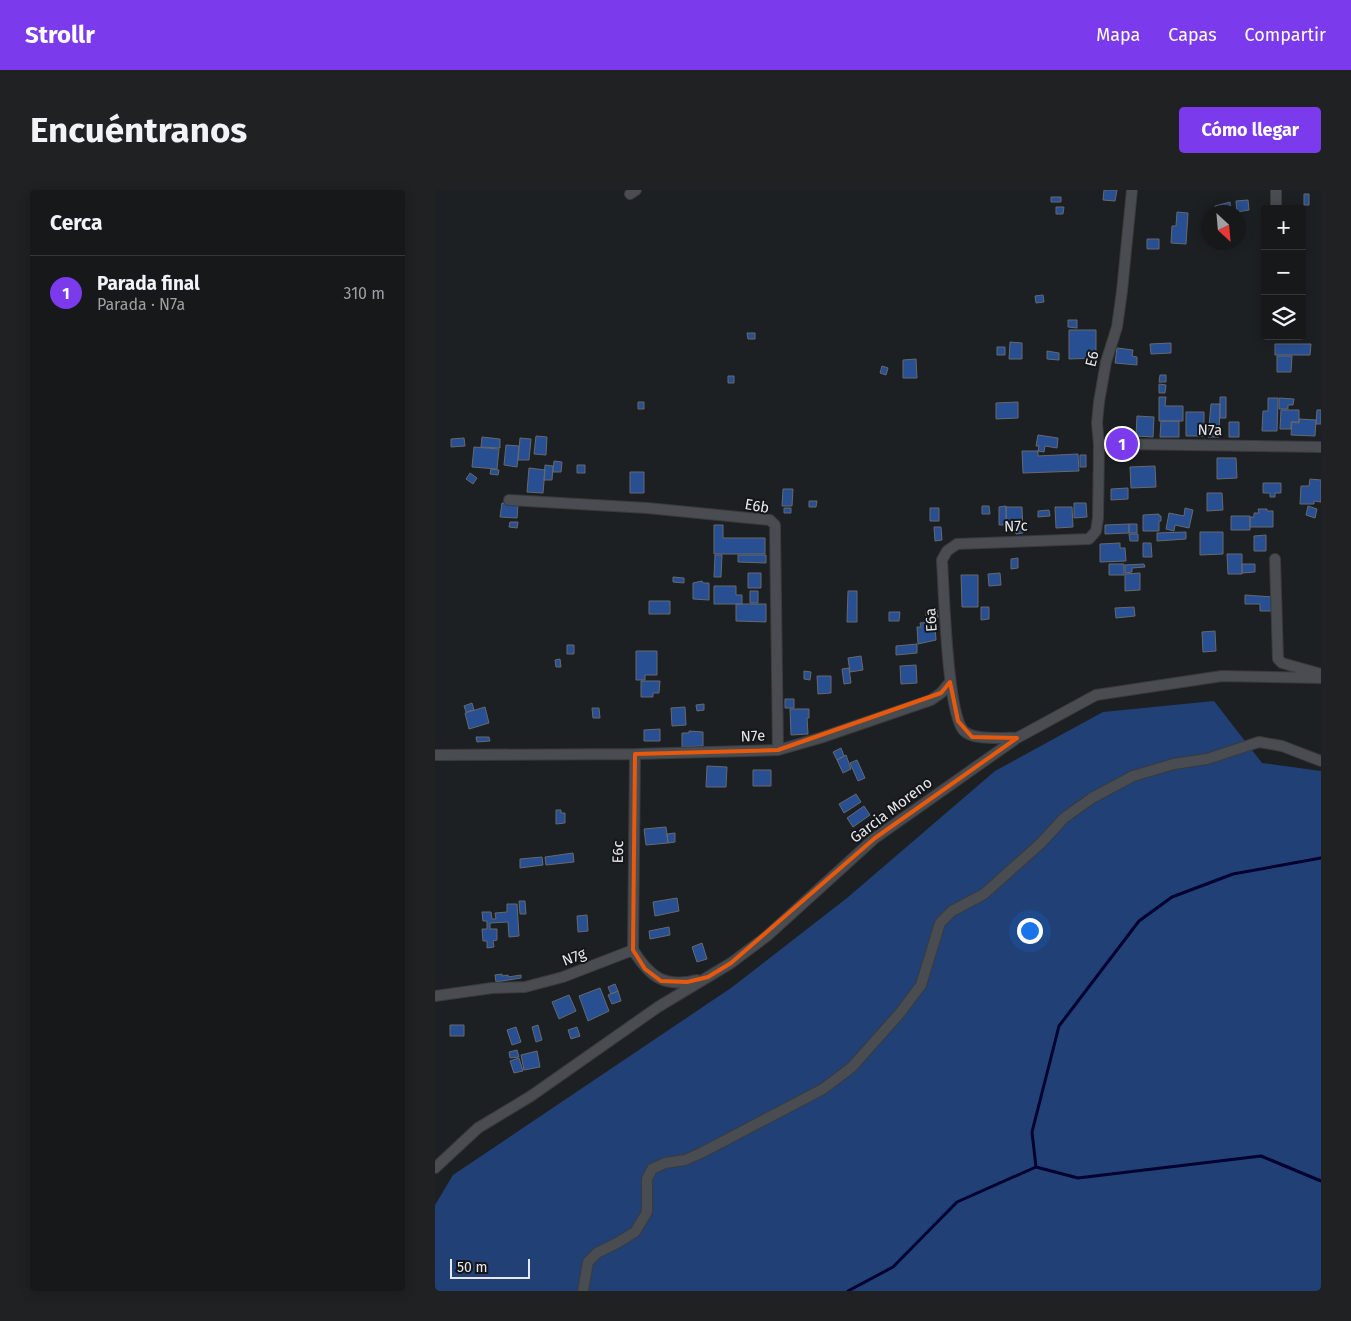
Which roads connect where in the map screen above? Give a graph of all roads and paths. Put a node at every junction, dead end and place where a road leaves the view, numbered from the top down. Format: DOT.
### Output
graph roads {
  1 [pos="1132,190"];
  2 [pos="1276,190"];
  3 [pos="1276,205"];
  4 [pos="1099,445"];
  5 [pos="1321,447"];
  6 [pos="509,500"];
  7 [pos="1093,536"];
  8 [pos="943,556"];
  9 [pos="1275,559"];
  10 [pos="1321,674"];
  11 [pos="1321,678"];
  12 [pos="950,682"];
  13 [pos="1017,738"];
  14 [pos="778,750"];
  15 [pos="635,754"];
  16 [pos="435,755"];
  17 [pos="1321,761"];
  18 [pos="633,950"];
  19 [pos="708,977"];
  20 [pos="435,996"];
  21 [pos="435,1168"];
  22 [pos="583,1291"];
  1 -- 4 [label="street, E6"];
  2 -- 3 [label="street"];
  4 -- 5 [label="street, N7a"];
  4 -- 7 [label="street, E6"];
  6 -- 14 [label="street, E6b"];
  7 -- 8 [label="street, N7c"];
  8 -- 12 [label="street, E6a"];
  9 -- 10 [label="street"];
  11 -- 13 [label="street, Garcia Moreno"];
  12 -- 13 [label="street"];
  12 -- 14 [label="street, N7e"];
  13 -- 19 [label="street, Garcia Moreno"];
  14 -- 15 [label="street, N7e"];
  15 -- 16 [label="street, N7e"];
  15 -- 18 [label="street, E6c"];
  17 -- 22 [label="street"];
  18 -- 19 [label="street"];
  18 -- 20 [label="street, N7g"];
  19 -- 21 [label="street, Garcia Moreno"];
}
